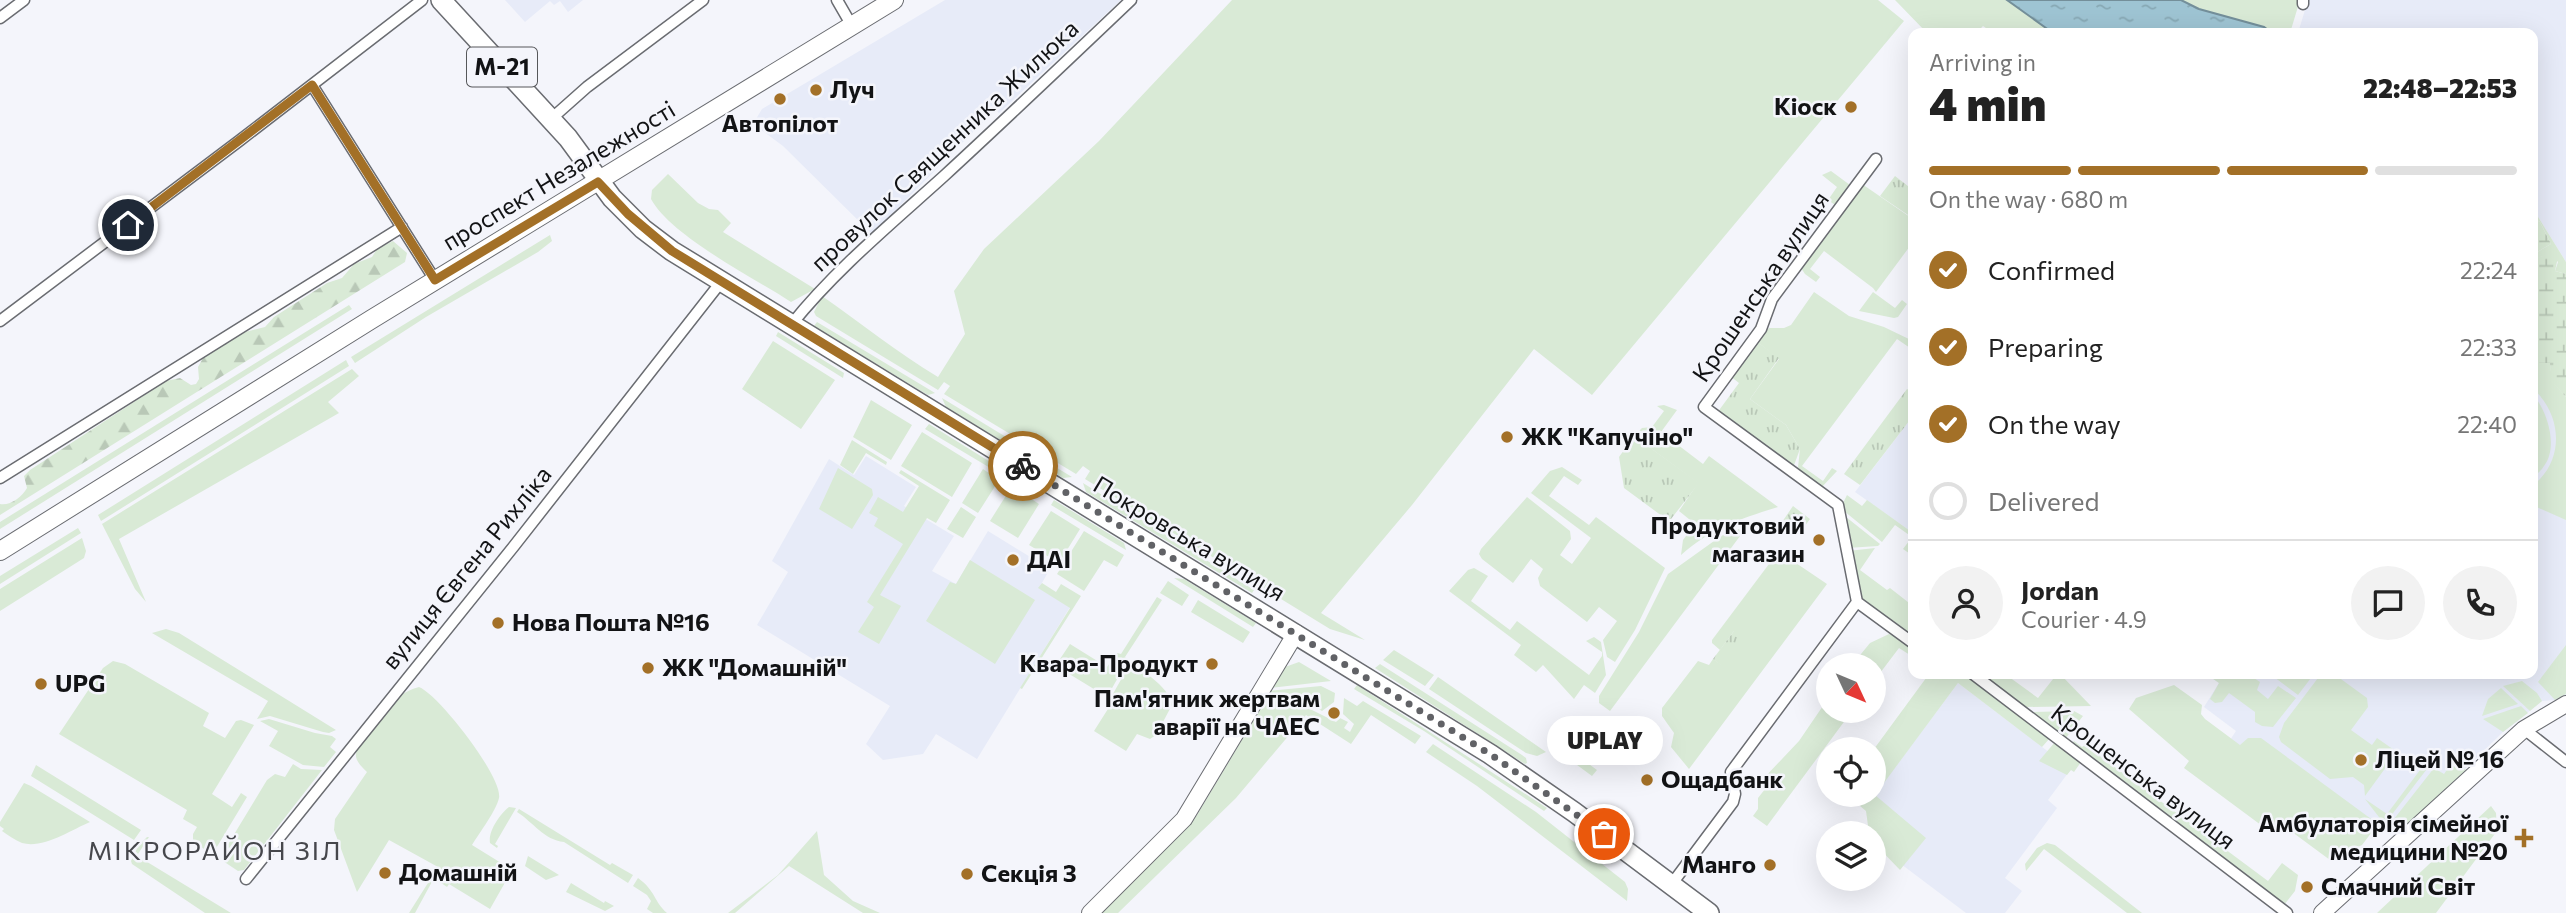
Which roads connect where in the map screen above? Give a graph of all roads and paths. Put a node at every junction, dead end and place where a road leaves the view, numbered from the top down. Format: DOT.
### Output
graph roads {
  1 [pos="24,0"];
  2 [pos="422,0"];
  3 [pos="441,0"];
  4 [pos="703,0"];
  5 [pos="836,0"];
  6 [pos="894,0"];
  7 [pos="1131,0"];
  8 [pos="0,18"];
  9 [pos="852,26"];
  10 [pos="312,85"];
  11 [pos="551,119"];
  12 [pos="1876,159"];
  13 [pos="598,182"];
  14 [pos="402,227"];
  15 [pos="435,280"];
  16 [pos="720,282"];
  17 [pos="0,321"];
  18 [pos="791,325"];
  19 [pos="0,478"];
  20 [pos="0,551"];
  21 [pos="1857,601"];
  22 [pos="1296,633"];
  23 [pos="1908,639"];
  24 [pos="1980,679"];
  25 [pos="2566,704"];
  26 [pos="2524,729"];
  27 [pos="2566,762"];
  28 [pos="246,879"];
  29 [pos="1671,885"];
  30 [pos="1090,913"];
  31 [pos="1709,913"];
  32 [pos="2287,913"];
  33 [pos="2322,913"];
  1 -- 8 [label="street"];
  2 -- 10 [label="street"];
  3 -- 11 [label="highway, Покровська вулиця / М-21"];
  4 -- 11 [label="street"];
  5 -- 9 [label="street"];
  6 -- 9 [label="main road, проспект Незалежності"];
  7 -- 18 [label="street, провулок Священника Жилюка"];
  9 -- 13 [label="main road, проспект Незалежності"];
  10 -- 14 [label="street"];
  10 -- 17 [label="street"];
  11 -- 13 [label="highway, Покровська вулиця / М-21"];
  12 -- 21 [label="street, Крошенська вулиця"];
  13 -- 15 [label="main road, проспект Незалежності"];
  13 -- 16 [label="highway, Покровська вулиця / М-21"];
  14 -- 15 [label="street"];
  14 -- 19 [label="street"];
  15 -- 20 [label="main road, проспект Незалежності"];
  16 -- 18 [label="highway, Покровська вулиця / М-21"];
  16 -- 28 [label="street, вулиця Євгена Рихліка"];
  18 -- 22 [label="highway, Покровська вулиця / М-21"];
  21 -- 23 [label="street"];
  21 -- 29 [label="street"];
  22 -- 29 [label="highway, Покровська вулиця / М-21"];
  22 -- 30 [label="street"];
  24 -- 32 [label="street, Крошенська вулиця"];
  25 -- 26 [label="street"];
  26 -- 27 [label="street"];
  26 -- 33 [label="street"];
  29 -- 31 [label="highway, Покровська вулиця / М-21"];
}
